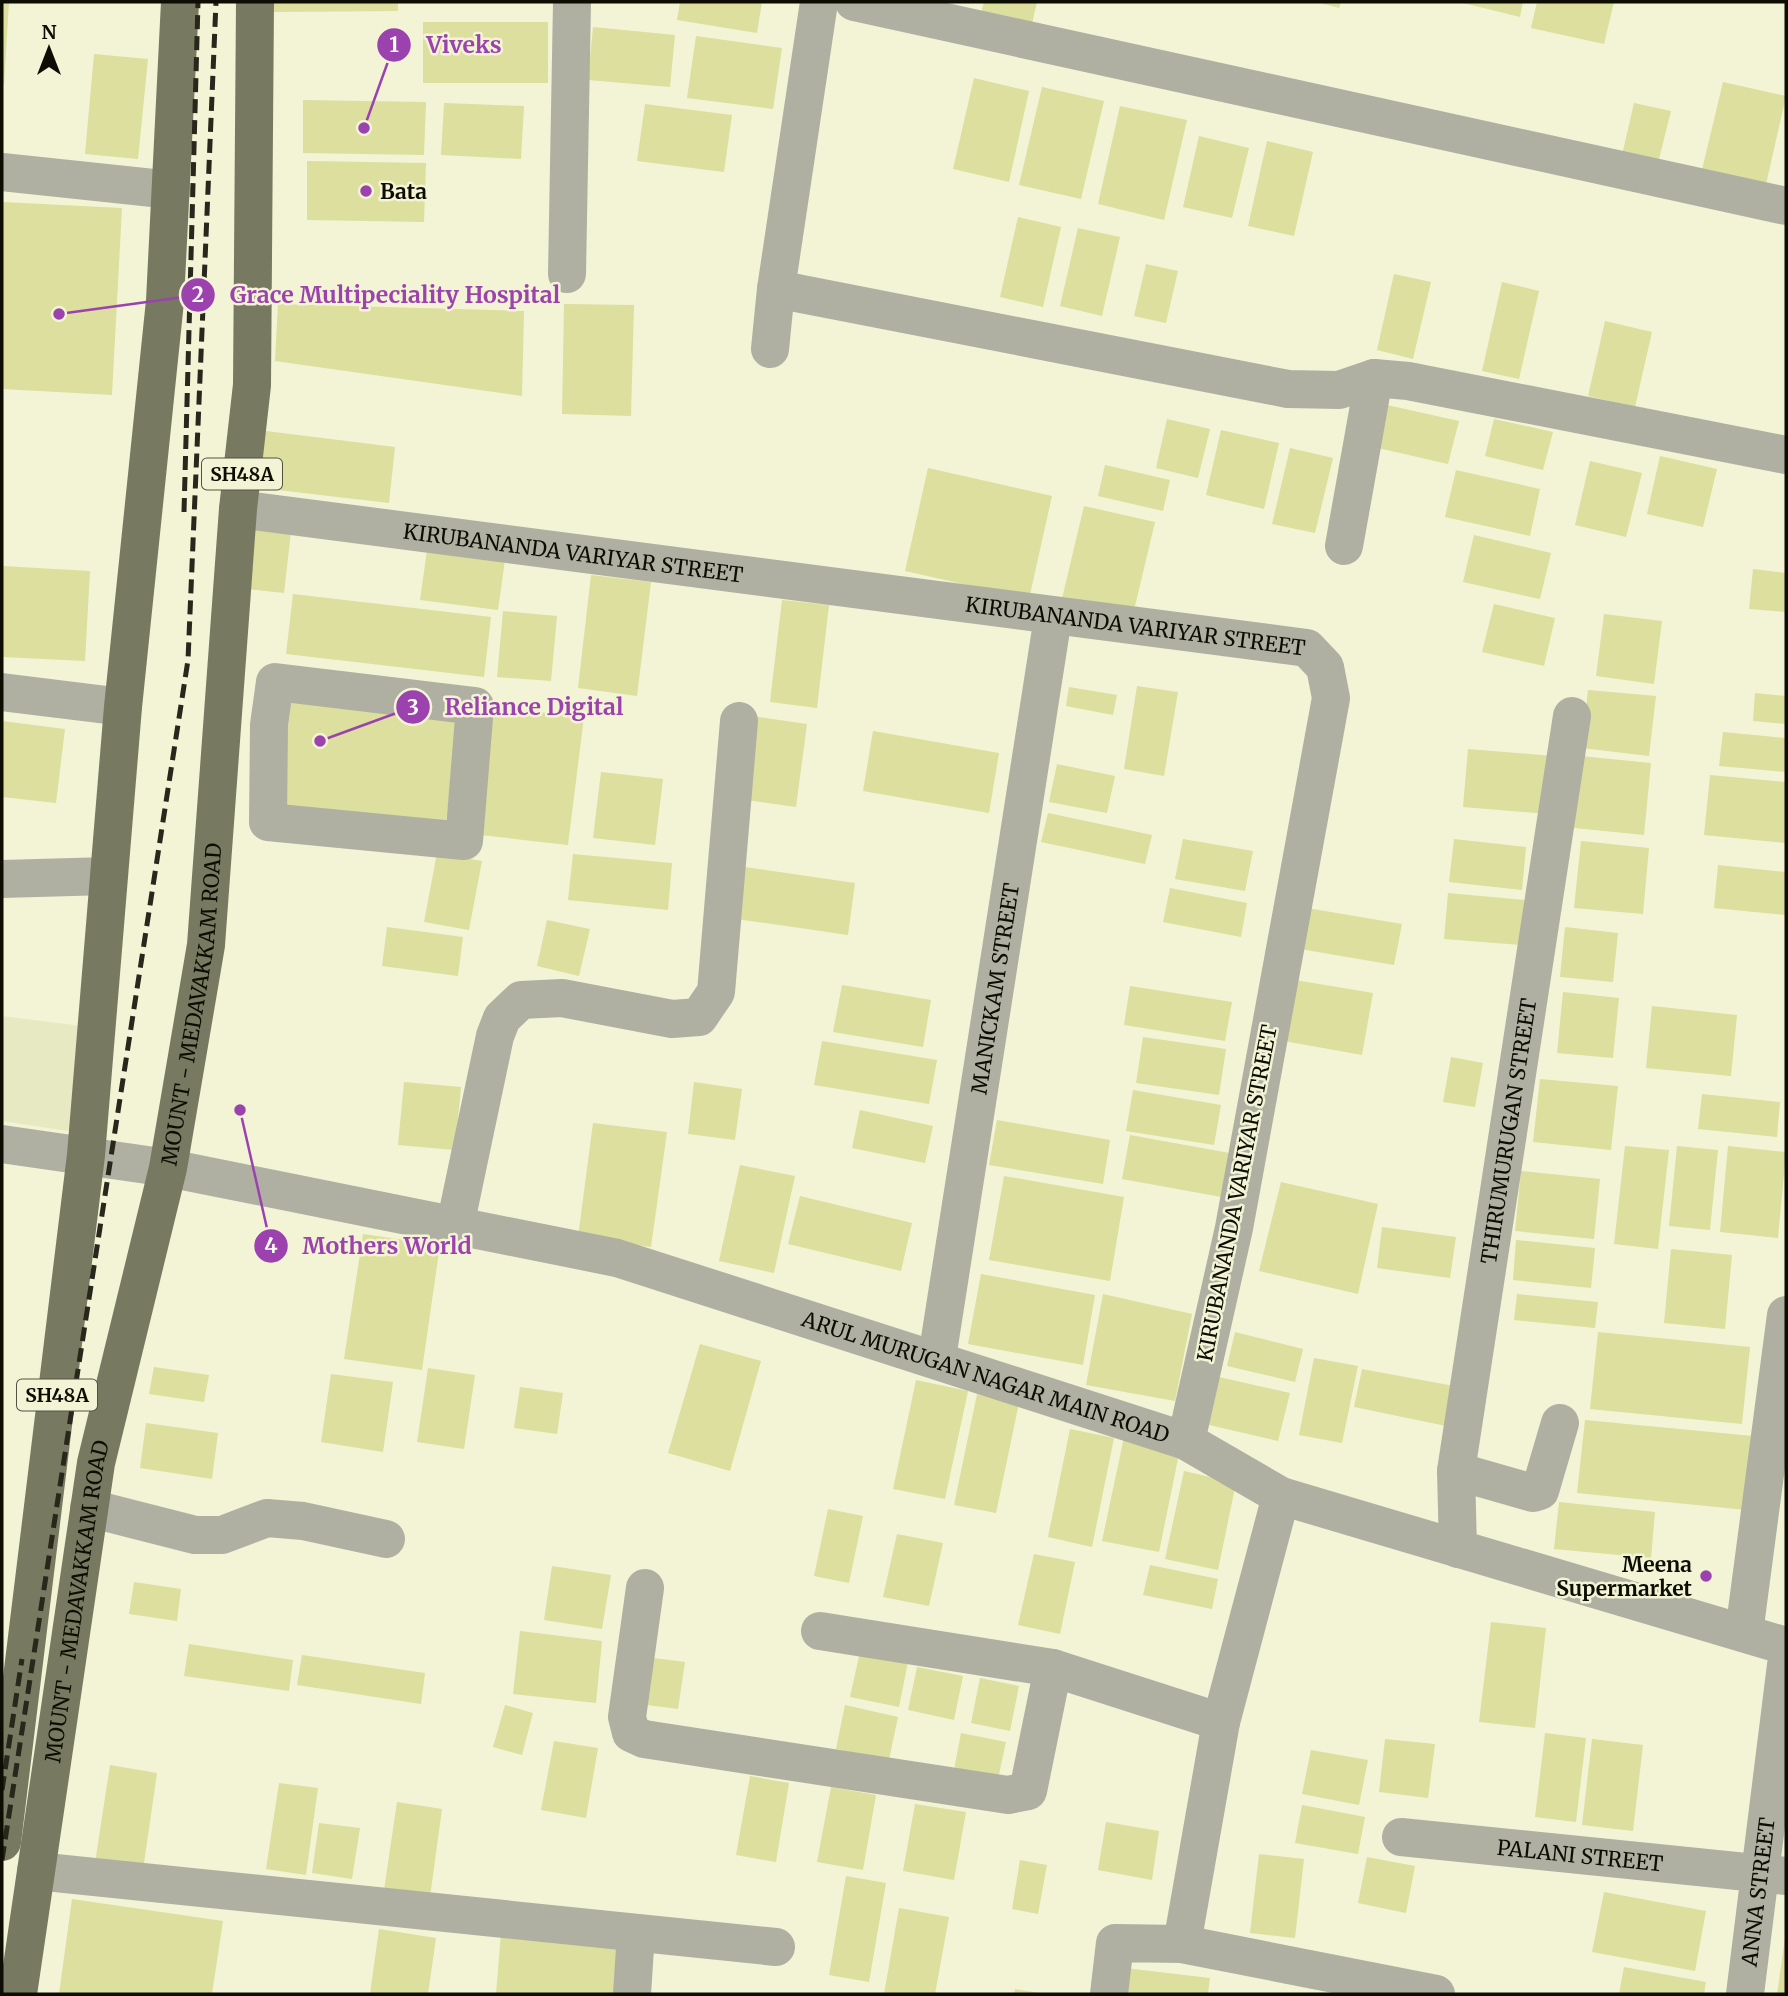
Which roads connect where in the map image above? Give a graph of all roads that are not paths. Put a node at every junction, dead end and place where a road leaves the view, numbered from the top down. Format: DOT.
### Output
graph roads {
  1 [pos="180,2"];
  2 [pos="255,2"];
  3 [pos="572,2"];
  4 [pos="819,2"];
  5 [pos="854,2"];
  6 [pos="2,172"];
  7 [pos="172,190"];
  8 [pos="1786,206"];
  9 [pos="567,274"];
  10 [pos="776,289"];
  11 [pos="770,349"];
  12 [pos="1374,378"];
  13 [pos="1786,455"];
  14 [pos="238,509"];
  15 [pos="1344,547"];
  16 [pos="1053,617"];
  17 [pos="2,692"];
  18 [pos="123,707"];
  19 [pos="1572,716"];
  20 [pos="739,721"];
  21 [pos="222,722"];
  22 [pos="269,725"];
  23 [pos="108,876"];
  24 [pos="2,878"];
  25 [pos="2,1143"];
  26 [pos="86,1155"];
  27 [pos="167,1168"];
  28 [pos="455,1226"];
  29 [pos="1786,1315"];
  30 [pos="937,1358"];
  31 [pos="1560,1423"];
  32 [pos="1186,1441"];
  33 [pos="1456,1471"];
  34 [pos="1281,1496"];
  35 [pos="89,1508"];
  36 [pos="386,1539"];
  37 [pos="1458,1549"];
  38 [pos="645,1588"];
  39 [pos="820,1631"];
  40 [pos="1745,1633"];
  41 [pos="1786,1646"];
  42 [pos="1786,1665"];
  43 [pos="1053,1668"];
  44 [pos="1221,1722"];
  45 [pos="3,1821"];
  46 [pos="1401,1837"];
  47 [pos="36,1871"];
  48 [pos="1772,1875"];
  49 [pos="636,1933"];
  50 [pos="1182,1944"];
  51 [pos="776,1947"];
  52 [pos="1425,1993"];
  53 [pos="18,1994"];
  54 [pos="632,1994"];
  55 [pos="1109,1994"];
  56 [pos="1745,1994"];
  1 -- 7 [label="main road, MOUNT - MEDAVAKKAM ROAD / SH48A"];
  2 -- 14 [label="main road, MOUNT - MEDAVAKKAM ROAD / SH48A"];
  3 -- 9 [label="street"];
  4 -- 10 [label="street"];
  5 -- 8 [label="street"];
  6 -- 7 [label="street"];
  7 -- 18 [label="main road, MOUNT - MEDAVAKKAM ROAD / SH48A"];
  10 -- 11 [label="street"];
  10 -- 12 [label="street"];
  12 -- 13 [label="street"];
  12 -- 15 [label="street"];
  14 -- 16 [label="street, KIRUBANANDA VARIYAR STREET"];
  14 -- 21 [label="main road, MOUNT - MEDAVAKKAM ROAD / SH48A"];
  16 -- 30 [label="street, MANICKAM STREET"];
  16 -- 32 [label="street, KIRUBANANDA VARIYAR STREET"];
  17 -- 18 [label="street"];
  18 -- 23 [label="main road, MOUNT - MEDAVAKKAM ROAD / SH48A"];
  19 -- 33 [label="street, THIRUMURUGAN STREET"];
  20 -- 28 [label="street"];
  21 -- 22 [label="street"];
  21 -- 27 [label="main road, MOUNT - MEDAVAKKAM ROAD / SH48A"];
  22 -- 22 [label="street"];
  23 -- 24 [label="street"];
  23 -- 26 [label="main road, MOUNT - MEDAVAKKAM ROAD / SH48A"];
  25 -- 26 [label="street, ARUL MURUGAN NAGAR MAIN ROAD"];
  26 -- 27 [label="street, ARUL MURUGAN NAGAR MAIN ROAD"];
  26 -- 45 [label="main road, MOUNT - MEDAVAKKAM ROAD / SH48A"];
  27 -- 28 [label="street, ARUL MURUGAN NAGAR MAIN ROAD"];
  27 -- 35 [label="main road, MOUNT - MEDAVAKKAM ROAD / SH48A"];
  28 -- 30 [label="street, ARUL MURUGAN NAGAR MAIN ROAD"];
  29 -- 40 [label="street"];
  30 -- 32 [label="street, ARUL MURUGAN NAGAR MAIN ROAD"];
  31 -- 33 [label="street"];
  32 -- 34 [label="street, ARUL MURUGAN NAGAR MAIN ROAD"];
  33 -- 37 [label="street, THIRUMURUGAN STREET"];
  34 -- 37 [label="street, ARUL MURUGAN NAGAR MAIN ROAD"];
  34 -- 44 [label="street"];
  35 -- 36 [label="street"];
  35 -- 47 [label="main road, MOUNT - MEDAVAKKAM ROAD / SH48A"];
  37 -- 40 [label="street, ARUL MURUGAN NAGAR MAIN ROAD"];
  38 -- 43 [label="street"];
  39 -- 43 [label="street"];
  40 -- 41 [label="street, ARUL MURUGAN NAGAR MAIN ROAD"];
  42 -- 48 [label="street, ANNA STREET"];
  43 -- 44 [label="street"];
  44 -- 50 [label="street"];
  46 -- 48 [label="street, PALANI STREET"];
  47 -- 49 [label="street"];
  47 -- 53 [label="main road, MOUNT - MEDAVAKKAM ROAD / SH48A"];
  48 -- 56 [label="street, ANNA STREET"];
  49 -- 51 [label="street"];
  49 -- 54 [label="street"];
  50 -- 52 [label="street"];
  50 -- 55 [label="street"];
}
